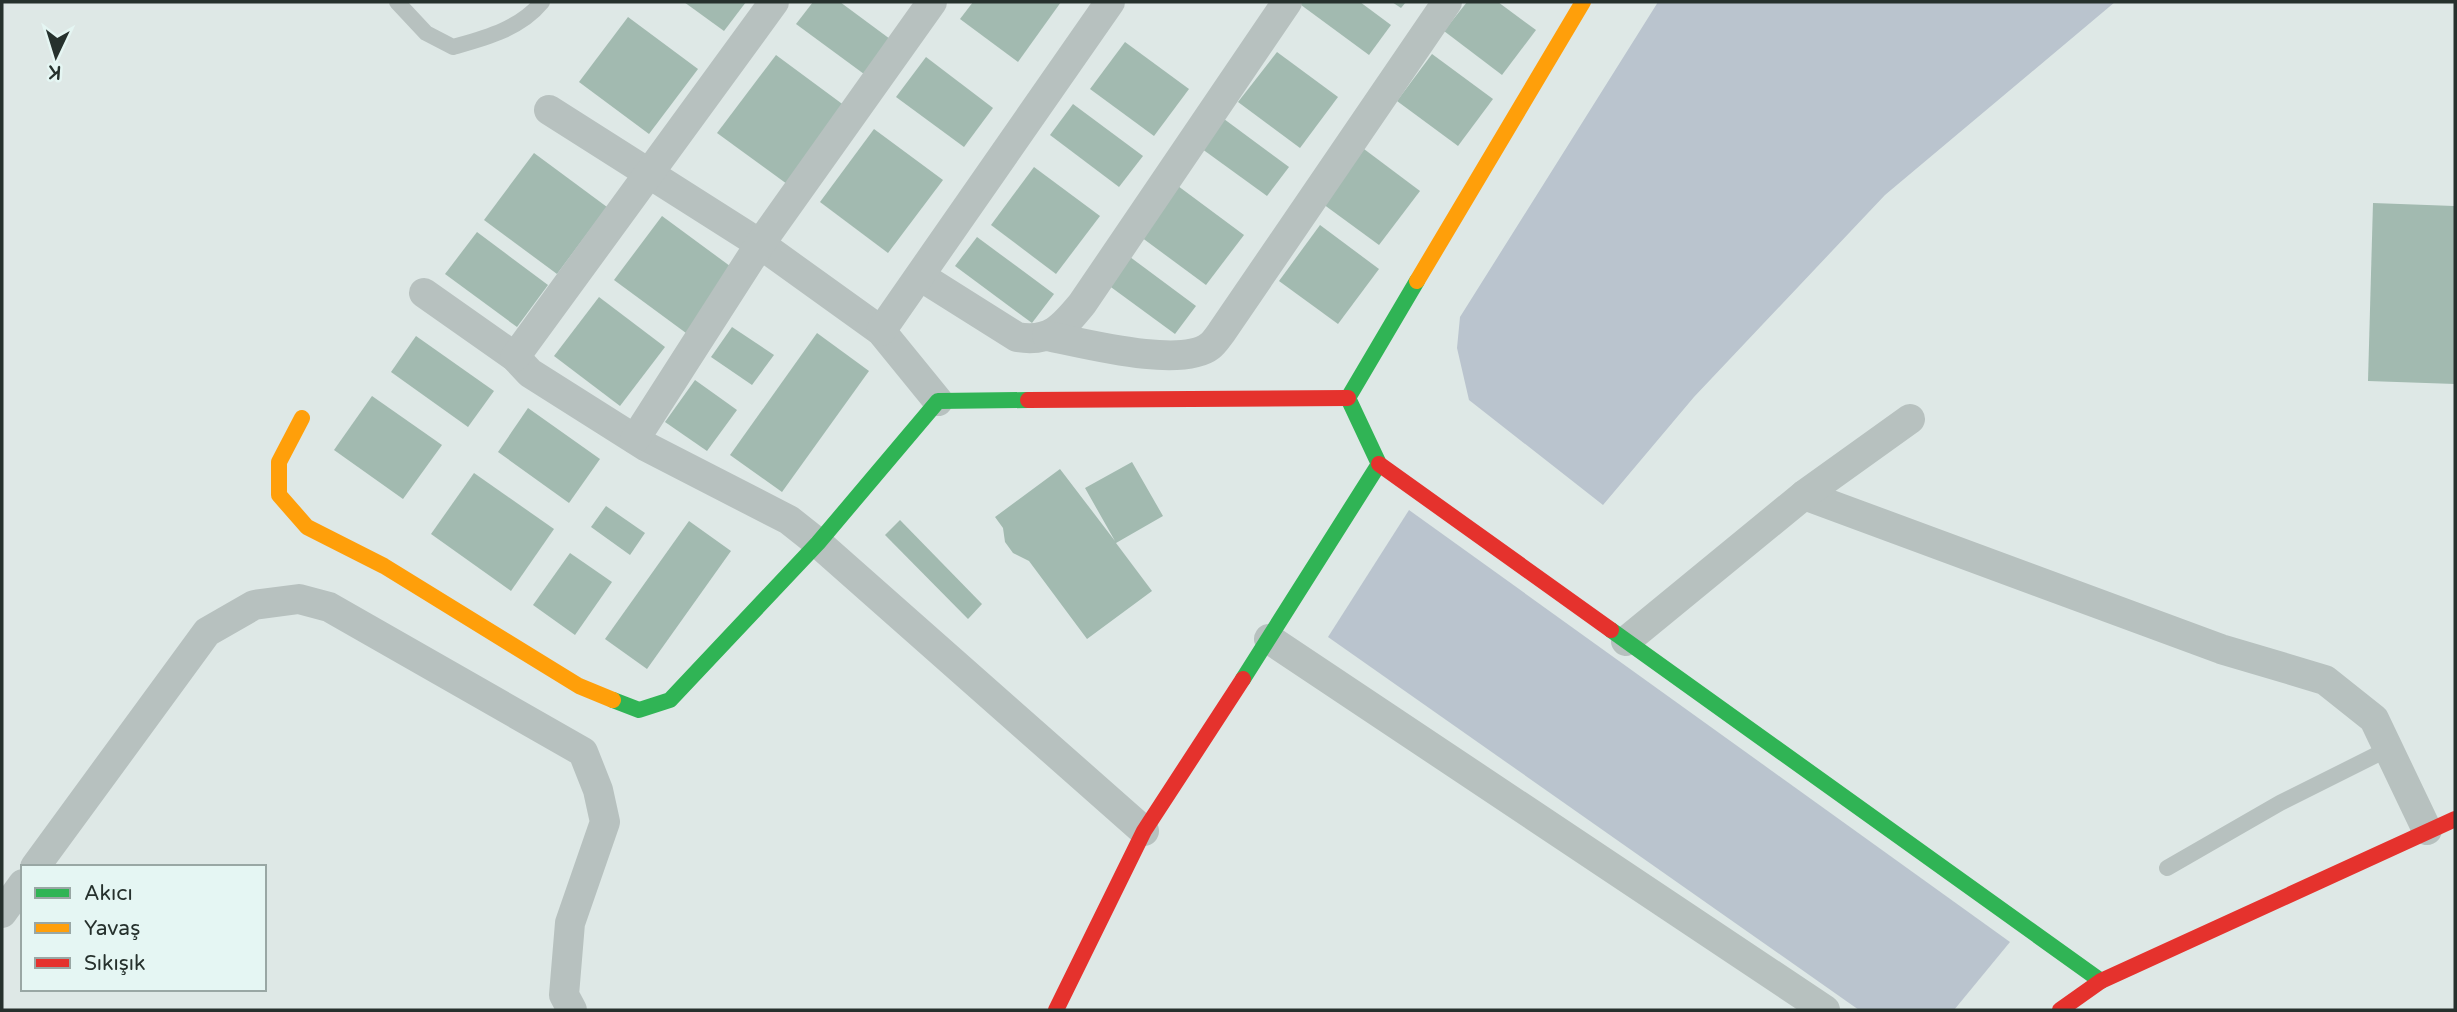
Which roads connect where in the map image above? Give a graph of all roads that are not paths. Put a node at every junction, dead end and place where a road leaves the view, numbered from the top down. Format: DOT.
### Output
graph roads {
  1 [pos="397,2"];
  2 [pos="542,2"];
  3 [pos="774,2"];
  4 [pos="932,2"];
  5 [pos="1110,2"];
  6 [pos="1287,2"];
  7 [pos="1447,2"];
  8 [pos="1580,3"];
  9 [pos="549,110"];
  10 [pos="650,173"];
  11 [pos="760,244"];
  12 [pos="920,275"];
  13 [pos="424,293"];
  14 [pos="881,331"];
  15 [pos="1047,336"];
  16 [pos="515,357"];
  17 [pos="1348,398"];
  18 [pos="938,401"];
  19 [pos="302,418"];
  20 [pos="1910,419"];
  21 [pos="635,439"];
  22 [pos="1379,464"];
  23 [pos="1804,495"];
  24 [pos="818,543"];
  25 [pos="1269,639"];
  26 [pos="1626,641"];
  27 [pos="2388,749"];
  28 [pos="2455,819"];
  29 [pos="2427,830"];
  30 [pos="1144,831"];
  31 [pos="36,865"];
  32 [pos="2166,868"];
  33 [pos="21,887"];
  34 [pos="2,913"];
  35 [pos="2101,981"];
  36 [pos="572,1010"];
  37 [pos="1056,1010"];
  38 [pos="1825,1010"];
  39 [pos="2060,1010"];
  1 -- 2 [label="lane"];
  3 -- 10 [label="street"];
  4 -- 11 [label="street"];
  5 -- 12 [label="street"];
  6 -- 15 [label="street"];
  7 -- 15 [label="street"];
  8 -- 17 [label="street"];
  9 -- 10 [label="street"];
  10 -- 11 [label="street"];
  10 -- 16 [label="street"];
  11 -- 14 [label="street"];
  11 -- 21 [label="street"];
  12 -- 14 [label="street"];
  12 -- 15 [label="street"];
  13 -- 16 [label="street"];
  14 -- 18 [label="street"];
  16 -- 21 [label="street"];
  17 -- 18 [label="street"];
  17 -- 22 [label="street"];
  18 -- 24 [label="street"];
  19 -- 24 [label="street"];
  20 -- 23 [label="street"];
  21 -- 24 [label="street"];
  22 -- 25 [label="street"];
  22 -- 26 [label="street"];
  23 -- 26 [label="street"];
  23 -- 27 [label="street"];
  24 -- 30 [label="street"];
  25 -- 30 [label="street"];
  25 -- 38 [label="street"];
  26 -- 35 [label="street"];
  27 -- 29 [label="street"];
  27 -- 32 [label="lane"];
  28 -- 29 [label="street"];
  29 -- 35 [label="street"];
  30 -- 37 [label="street"];
  31 -- 36 [label="street"];
  33 -- 34 [label="street"];
  35 -- 39 [label="street"];
}
